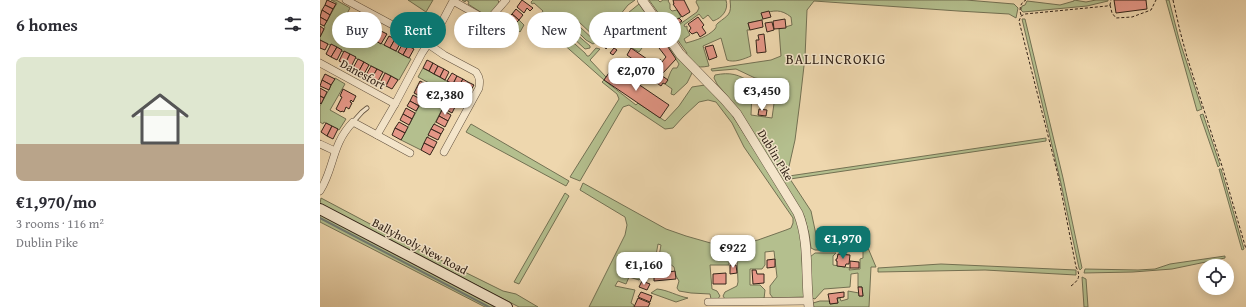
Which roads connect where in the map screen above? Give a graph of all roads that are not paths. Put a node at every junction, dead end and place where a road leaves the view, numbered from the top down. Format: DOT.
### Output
graph roads {
  1 [pos="346,0"];
  2 [pos="452,0"];
  3 [pos="505,0"];
  4 [pos="642,0"];
  5 [pos="446,12"];
  6 [pos="390,24"];
  7 [pos="426,48"];
  8 [pos="434,48"];
  9 [pos="320,63"];
  10 [pos="395,104"];
  11 [pos="367,108"];
  12 [pos="353,122"];
  13 [pos="377,135"];
  14 [pos="320,144"];
  15 [pos="334,151"];
  16 [pos="410,152"];
  17 [pos="444,152"];
  18 [pos="320,191"];
  19 [pos="320,209"];
  20 [pos="708,302"];
  21 [pos="808,304"];
  22 [pos="726,305"];
  23 [pos="507,307"];
  1 -- 6 [label="street"];
  2 -- 3 [label="street"];
  2 -- 5 [label="street"];
  4 -- 21 [label="street, Dublin Pike"];
  7 -- 10 [label="street"];
  8 -- 17 [label="street"];
  9 -- 10 [label="street, Danesfort"];
  10 -- 13 [label="street"];
  11 -- 12 [label="lane"];
  12 -- 13 [label="street"];
  12 -- 15 [label="street"];
  13 -- 16 [label="street"];
  14 -- 15 [label="street"];
  15 -- 18 [label="street"];
  19 -- 23 [label="main road, Ballyhooly New Road"];
  20 -- 22 [label="street"];
  21 -- 22 [label="street"];
}
